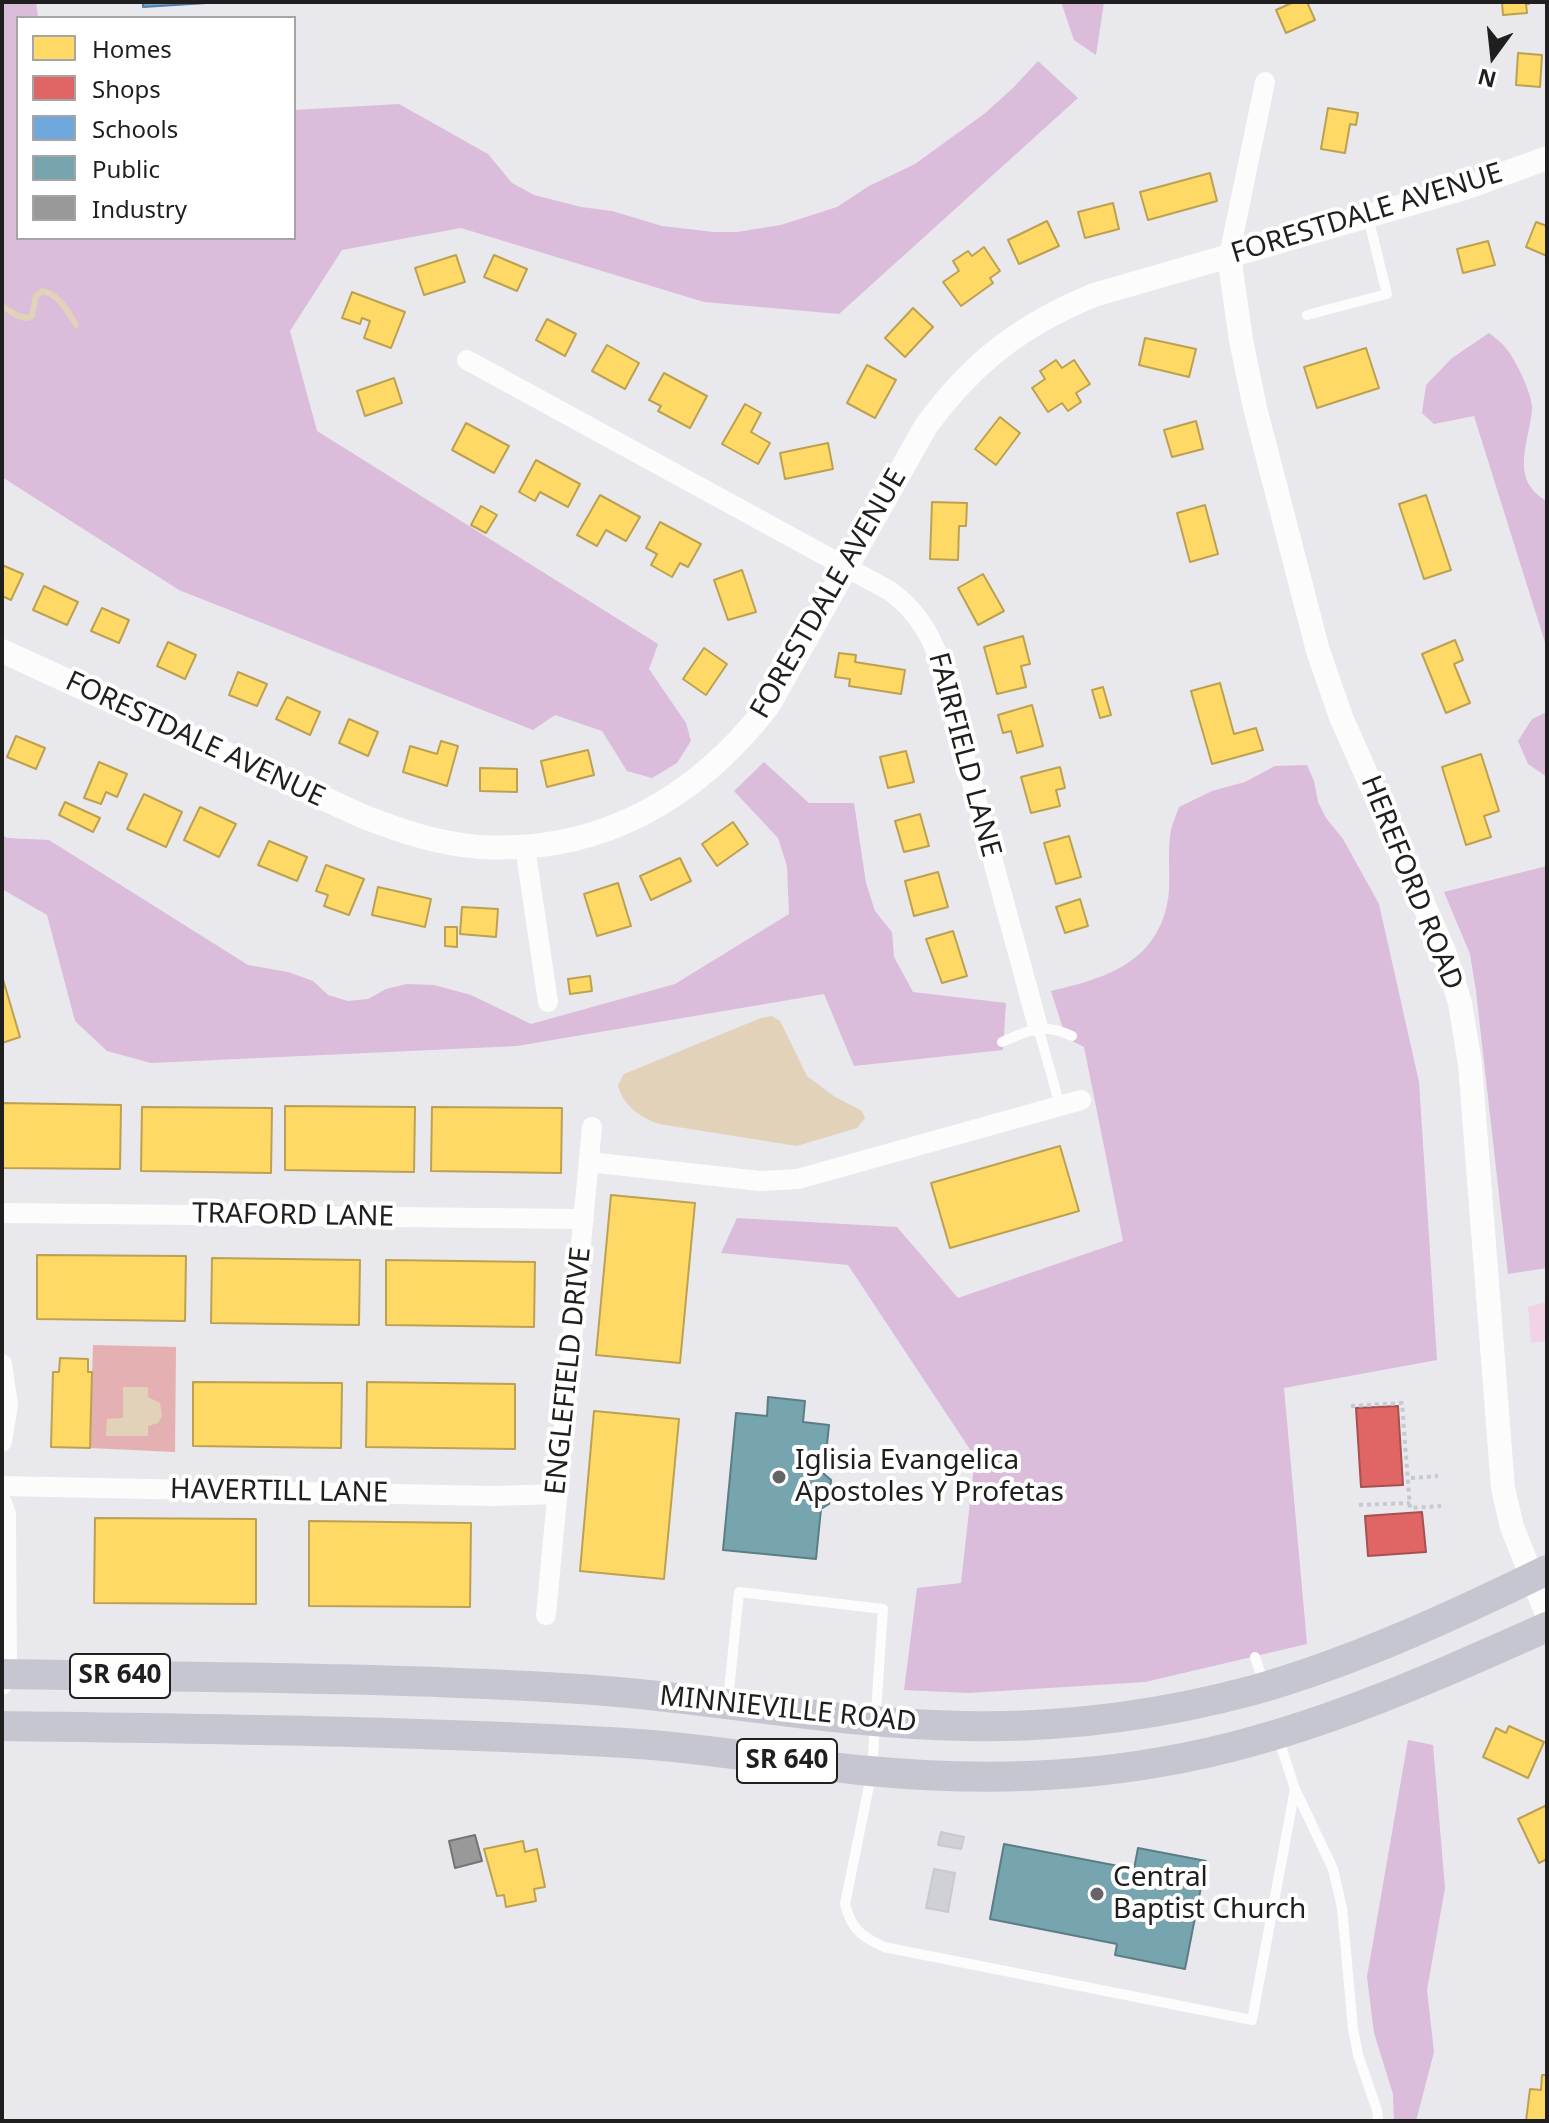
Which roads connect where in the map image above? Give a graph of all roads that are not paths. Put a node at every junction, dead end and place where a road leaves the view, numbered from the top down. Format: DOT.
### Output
graph roads {
  1 [pos="1265,82"];
  2 [pos="1547,158"];
  3 [pos="1367,216"];
  4 [pos="1229,256"];
  5 [pos="1307,315"];
  6 [pos="467,360"];
  7 [pos="846,567"];
  8 [pos="2,651"];
  9 [pos="525,847"];
  10 [pos="548,1002"];
  11 [pos="1038,1027"];
  12 [pos="1072,1036"];
  13 [pos="1002,1042"];
  14 [pos="1081,1100"];
  15 [pos="1060,1106"];
  16 [pos="592,1127"];
  17 [pos="589,1162"];
  18 [pos="2,1213"];
  19 [pos="584,1219"];
  20 [pos="2,1364"];
  21 [pos="2,1442"];
  22 [pos="2,1486"];
  23 [pos="556,1494"];
  24 [pos="2,1503"];
  25 [pos="1539,1574"];
  26 [pos="1547,1614"];
  27 [pos="546,1615"];
  28 [pos="1547,1627"];
  29 [pos="1255,1657"];
  30 [pos="4,1678"];
  31 [pos="1265,1686"];
  32 [pos="728,1703"];
  33 [pos="874,1721"];
  34 [pos="2,1726"];
  35 [pos="1277,1735"];
  36 [pos="872,1771"];
  37 [pos="1295,1789"];
  38 [pos="1378,2121"];
  1 -- 4 [label="street"];
  2 -- 3 [label="street, FORESTDALE AVENUE"];
  3 -- 4 [label="street, FORESTDALE AVENUE"];
  3 -- 5 [label="lane"];
  4 -- 7 [label="street, FORESTDALE AVENUE"];
  4 -- 25 [label="street, HEREFORD ROAD"];
  6 -- 7 [label="street, FAIRFIELD LANE"];
  7 -- 9 [label="street, FORESTDALE AVENUE"];
  7 -- 11 [label="street, FAIRFIELD LANE"];
  8 -- 9 [label="street, FORESTDALE AVENUE"];
  9 -- 10 [label="street"];
  11 -- 12 [label="lane"];
  11 -- 13 [label="lane"];
  11 -- 15 [label="lane"];
  14 -- 15 [label="street"];
  15 -- 17 [label="street"];
  16 -- 17 [label="street, ENGLEFIELD DRIVE"];
  17 -- 19 [label="street, ENGLEFIELD DRIVE"];
  18 -- 19 [label="street, TRAFORD LANE"];
  19 -- 23 [label="street, ENGLEFIELD DRIVE"];
  20 -- 21 [label="street"];
  22 -- 23 [label="street, HAVERTILL LANE"];
  23 -- 27 [label="street, ENGLEFIELD DRIVE"];
  24 -- 30 [label="street"];
  25 -- 26 [label="street, HEREFORD ROAD"];
  25 -- 31 [label="main road, MINNIEVILLE ROAD / SR 640"];
  28 -- 35 [label="main road, MINNIEVILLE ROAD / SR 640"];
  29 -- 31 [label="lane"];
  30 -- 32 [label="main road, MINNIEVILLE ROAD / SR 640"];
  31 -- 33 [label="main road, MINNIEVILLE ROAD / SR 640"];
  32 -- 33 [label="main road, MINNIEVILLE ROAD / SR 640"];
  32 -- 33 [label="lane"];
  33 -- 36 [label="lane"];
  34 -- 36 [label="main road, MINNIEVILLE ROAD / SR 640"];
  35 -- 36 [label="main road, MINNIEVILLE ROAD / SR 640"];
  35 -- 37 [label="lane"];
  36 -- 37 [label="lane"];
  37 -- 38 [label="lane"];
}
